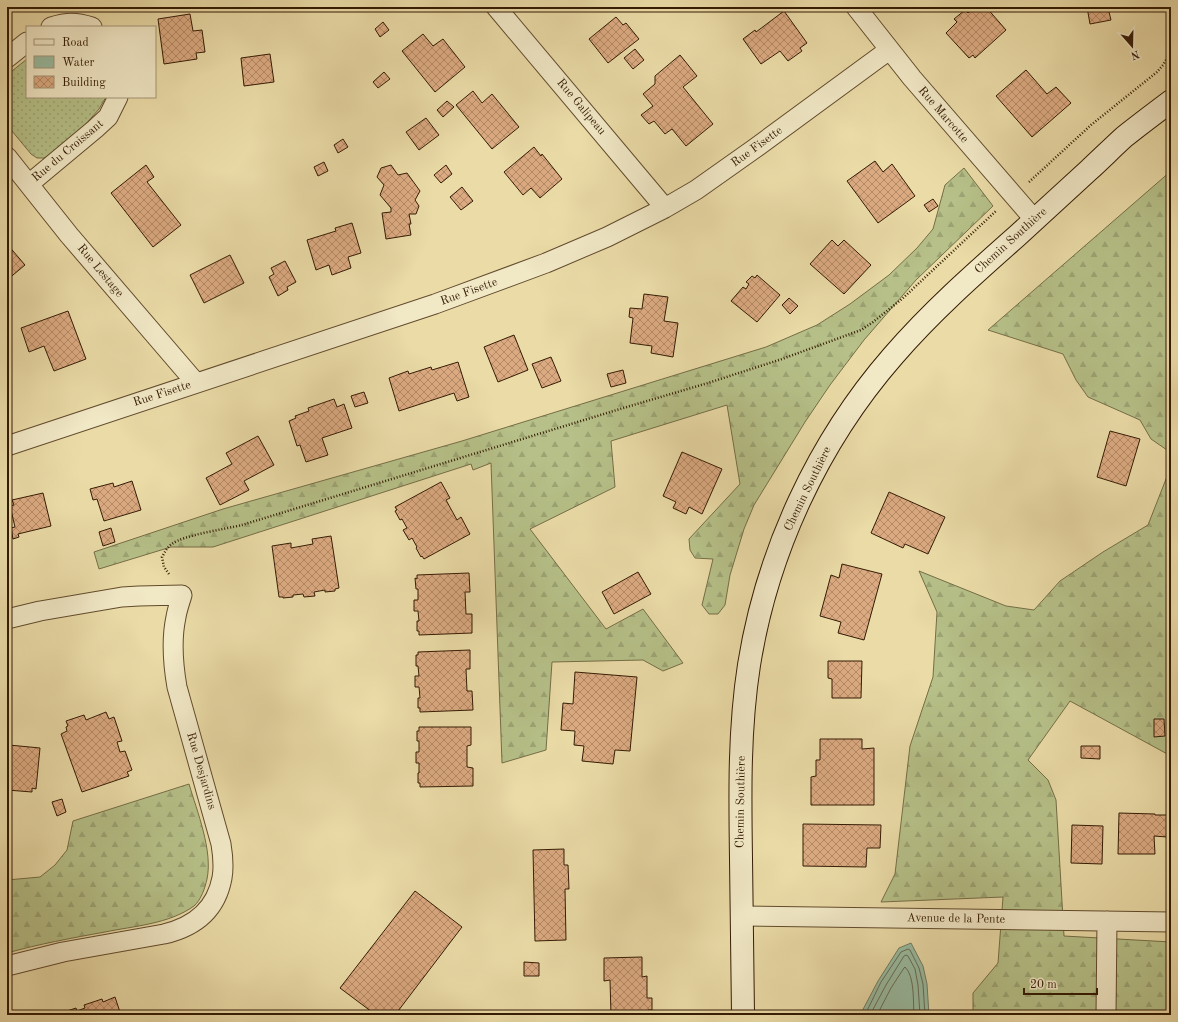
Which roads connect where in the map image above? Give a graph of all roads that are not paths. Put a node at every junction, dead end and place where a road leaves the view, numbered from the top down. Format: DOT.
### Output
graph roads {
  1 [pos="496,7"];
  2 [pos="856,7"];
  3 [pos="54,26"];
  4 [pos="88,26"];
  5 [pos="26,43"];
  6 [pos="889,50"];
  7 [pos="7,58"];
  8 [pos="118,98"];
  9 [pos="1171,101"];
  10 [pos="7,157"];
  11 [pos="29,184"];
  12 [pos="665,208"];
  13 [pos="1034,220"];
  14 [pos="196,383"];
  15 [pos="7,446"];
  16 [pos="7,619"];
  17 [pos="742,916"];
  18 [pos="1107,921"];
  19 [pos="1171,922"];
  20 [pos="7,966"];
  21 [pos="743,1015"];
  22 [pos="1106,1015"];
  1 -- 12 [label="street, Rue Galipeau"];
  2 -- 6 [label="street, Rue Marcotte"];
  3 -- 4 [label="street"];
  5 -- 7 [label="street"];
  6 -- 12 [label="street, Rue Fisette"];
  6 -- 13 [label="street, Rue Marcotte"];
  8 -- 11 [label="street, Rue du Croissant"];
  9 -- 13 [label="street, Chemin Southière"];
  10 -- 11 [label="street, Rue Lestage"];
  11 -- 14 [label="street, Rue Lestage"];
  12 -- 14 [label="street, Rue Fisette"];
  13 -- 17 [label="street, Chemin Southière"];
  14 -- 15 [label="street, Rue Fisette"];
  16 -- 20 [label="street, Rue Desjardins"];
  17 -- 18 [label="street, Avenue de la Pente"];
  17 -- 21 [label="street, Chemin Southière"];
  18 -- 19 [label="street, Avenue de la Pente"];
  18 -- 22 [label="street"];
}
